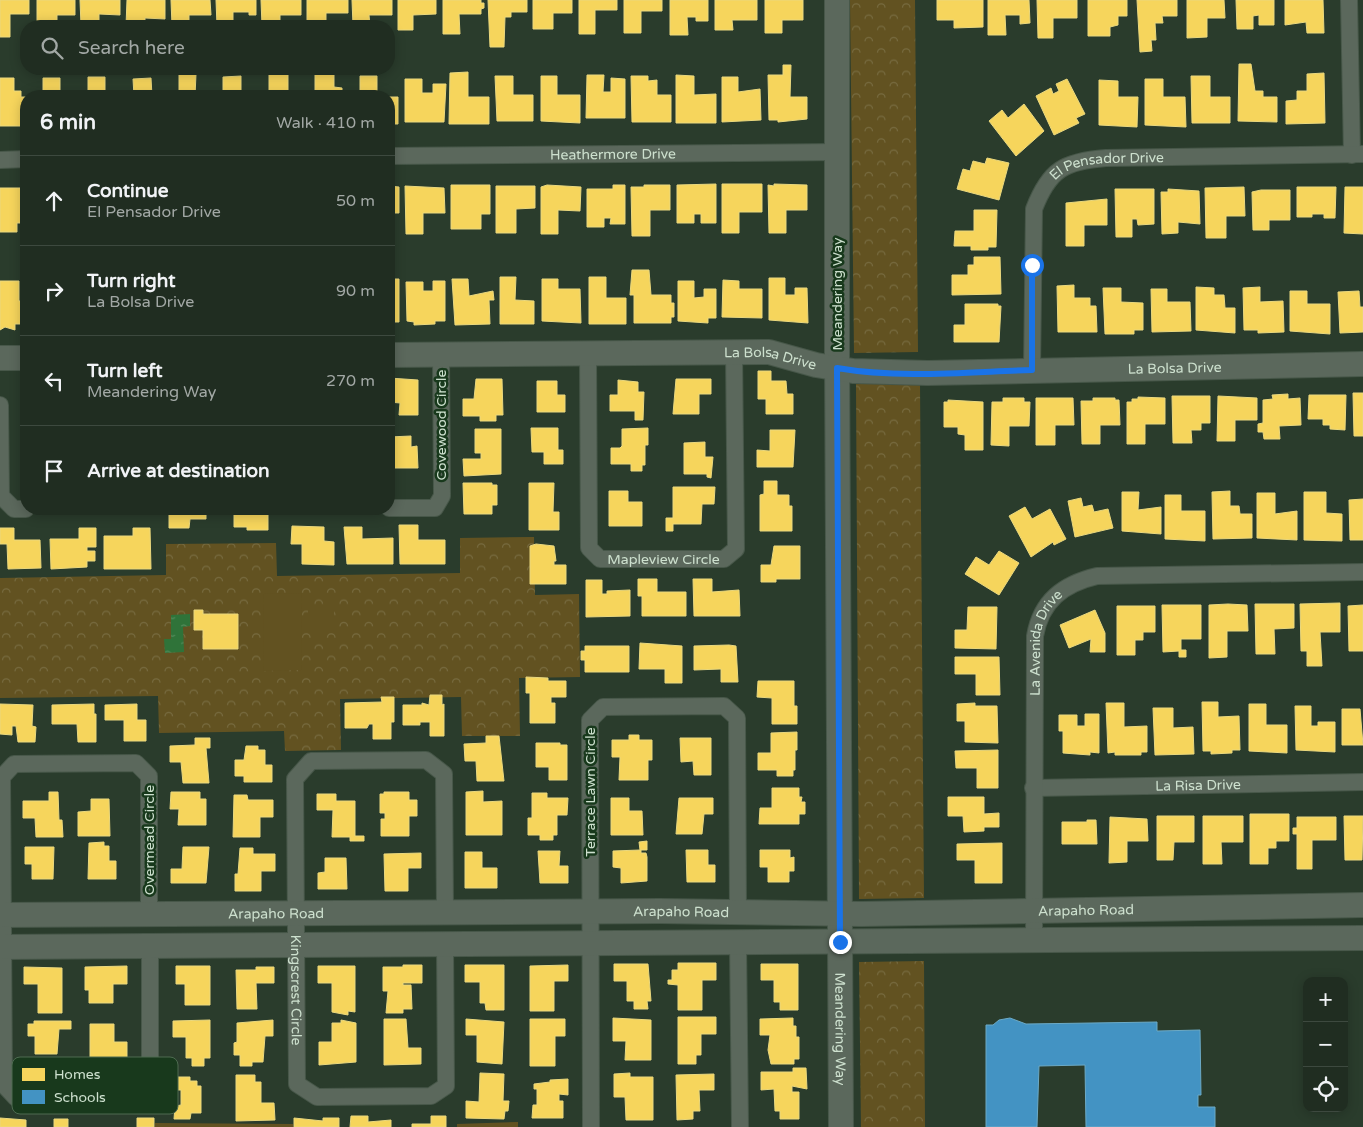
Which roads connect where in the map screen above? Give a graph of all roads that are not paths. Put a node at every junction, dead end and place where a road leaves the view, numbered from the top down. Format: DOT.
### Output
graph roads {
  1 [pos="837,0"];
  2 [pos="1349,0"];
  3 [pos="837,152"];
  4 [pos="1358,154"];
  5 [pos="395,156"];
  6 [pos="20,159"];
  7 [pos="0,160"];
  8 [pos="734,352"];
  9 [pos="588,354"];
  10 [pos="395,355"];
  11 [pos="441,355"];
  12 [pos="0,358"];
  13 [pos="20,358"];
  14 [pos="1363,364"];
  15 [pos="837,368"];
  16 [pos="1032,370"];
  17 [pos="0,405"];
  18 [pos="395,508"];
  19 [pos="20,509"];
  20 [pos="1363,572"];
  21 [pos="1363,782"];
  22 [pos="1033,788"];
  23 [pos="1363,906"];
  24 [pos="591,911"];
  25 [pos="1033,911"];
  26 [pos="445,912"];
  27 [pos="296,913"];
  28 [pos="738,913"];
  29 [pos="150,914"];
  30 [pos="840,914"];
  31 [pos="2,916"];
  32 [pos="1363,938"];
  33 [pos="738,942"];
  34 [pos="840,942"];
  35 [pos="1034,942"];
  36 [pos="445,944"];
  37 [pos="590,944"];
  38 [pos="296,945"];
  39 [pos="150,946"];
  40 [pos="2,947"];
  41 [pos="150,1057"];
  42 [pos="12,1094"];
  43 [pos="591,1127"];
  44 [pos="740,1127"];
  45 [pos="841,1127"];
  1 -- 3 [label="main road, Meandering Way"];
  2 -- 4 [label="street"];
  3 -- 5 [label="street, Heathermore Drive"];
  3 -- 15 [label="main road, Meandering Way"];
  4 -- 16 [label="street, El Pensador Drive"];
  6 -- 7 [label="street"];
  8 -- 9 [label="main road, La Bolsa Drive"];
  8 -- 9 [label="street, Mapleview Circle"];
  8 -- 15 [label="main road, La Bolsa Drive"];
  9 -- 11 [label="main road, La Bolsa Drive"];
  10 -- 11 [label="main road, La Bolsa Drive"];
  11 -- 18 [label="street, Covewood Circle"];
  12 -- 13 [label="main road"];
  14 -- 16 [label="main road, La Bolsa Drive"];
  15 -- 16 [label="main road, La Bolsa Drive"];
  15 -- 30 [label="main road, Meandering Way"];
  17 -- 19 [label="street"];
  20 -- 22 [label="street, La Avenida Drive"];
  21 -- 22 [label="street, La Risa Drive"];
  22 -- 25 [label="street, La Avenida Drive"];
  23 -- 25 [label="main road, Arapaho Road"];
  24 -- 26 [label="main road, Arapaho Road"];
  24 -- 28 [label="main road, Arapaho Road"];
  24 -- 28 [label="street, Terrace Lawn Circle"];
  24 -- 37 [label="street, Terrace Lawn Circle"];
  25 -- 30 [label="main road, Arapaho Road"];
  25 -- 35 [label="street, La Avenida Drive"];
  26 -- 27 [label="main road, Arapaho Road"];
  26 -- 27 [label="street, Kingscrest Circle"];
  27 -- 29 [label="main road, Arapaho Road"];
  27 -- 38 [label="street, Kingscrest Circle"];
  28 -- 30 [label="main road, Arapaho Road"];
  29 -- 31 [label="main road, Arapaho Road"];
  29 -- 31 [label="street, Overmead Circle"];
  30 -- 34 [label="main road, Meandering Way"];
  31 -- 40 [label="street, Overmead Circle"];
  32 -- 35 [label="main road"];
  33 -- 34 [label="main road"];
  33 -- 37 [label="main road"];
  33 -- 44 [label="street"];
  34 -- 35 [label="main road"];
  34 -- 45 [label="main road, Meandering Way"];
  36 -- 37 [label="main road"];
  36 -- 38 [label="main road"];
  36 -- 38 [label="street, Kingscrest Circle"];
  37 -- 43 [label="street, Terrace Lawn Circle"];
  38 -- 39 [label="main road"];
  39 -- 40 [label="main road"];
  39 -- 41 [label="street, Overmead Circle"];
  40 -- 42 [label="street, Overmead Circle"];
}
